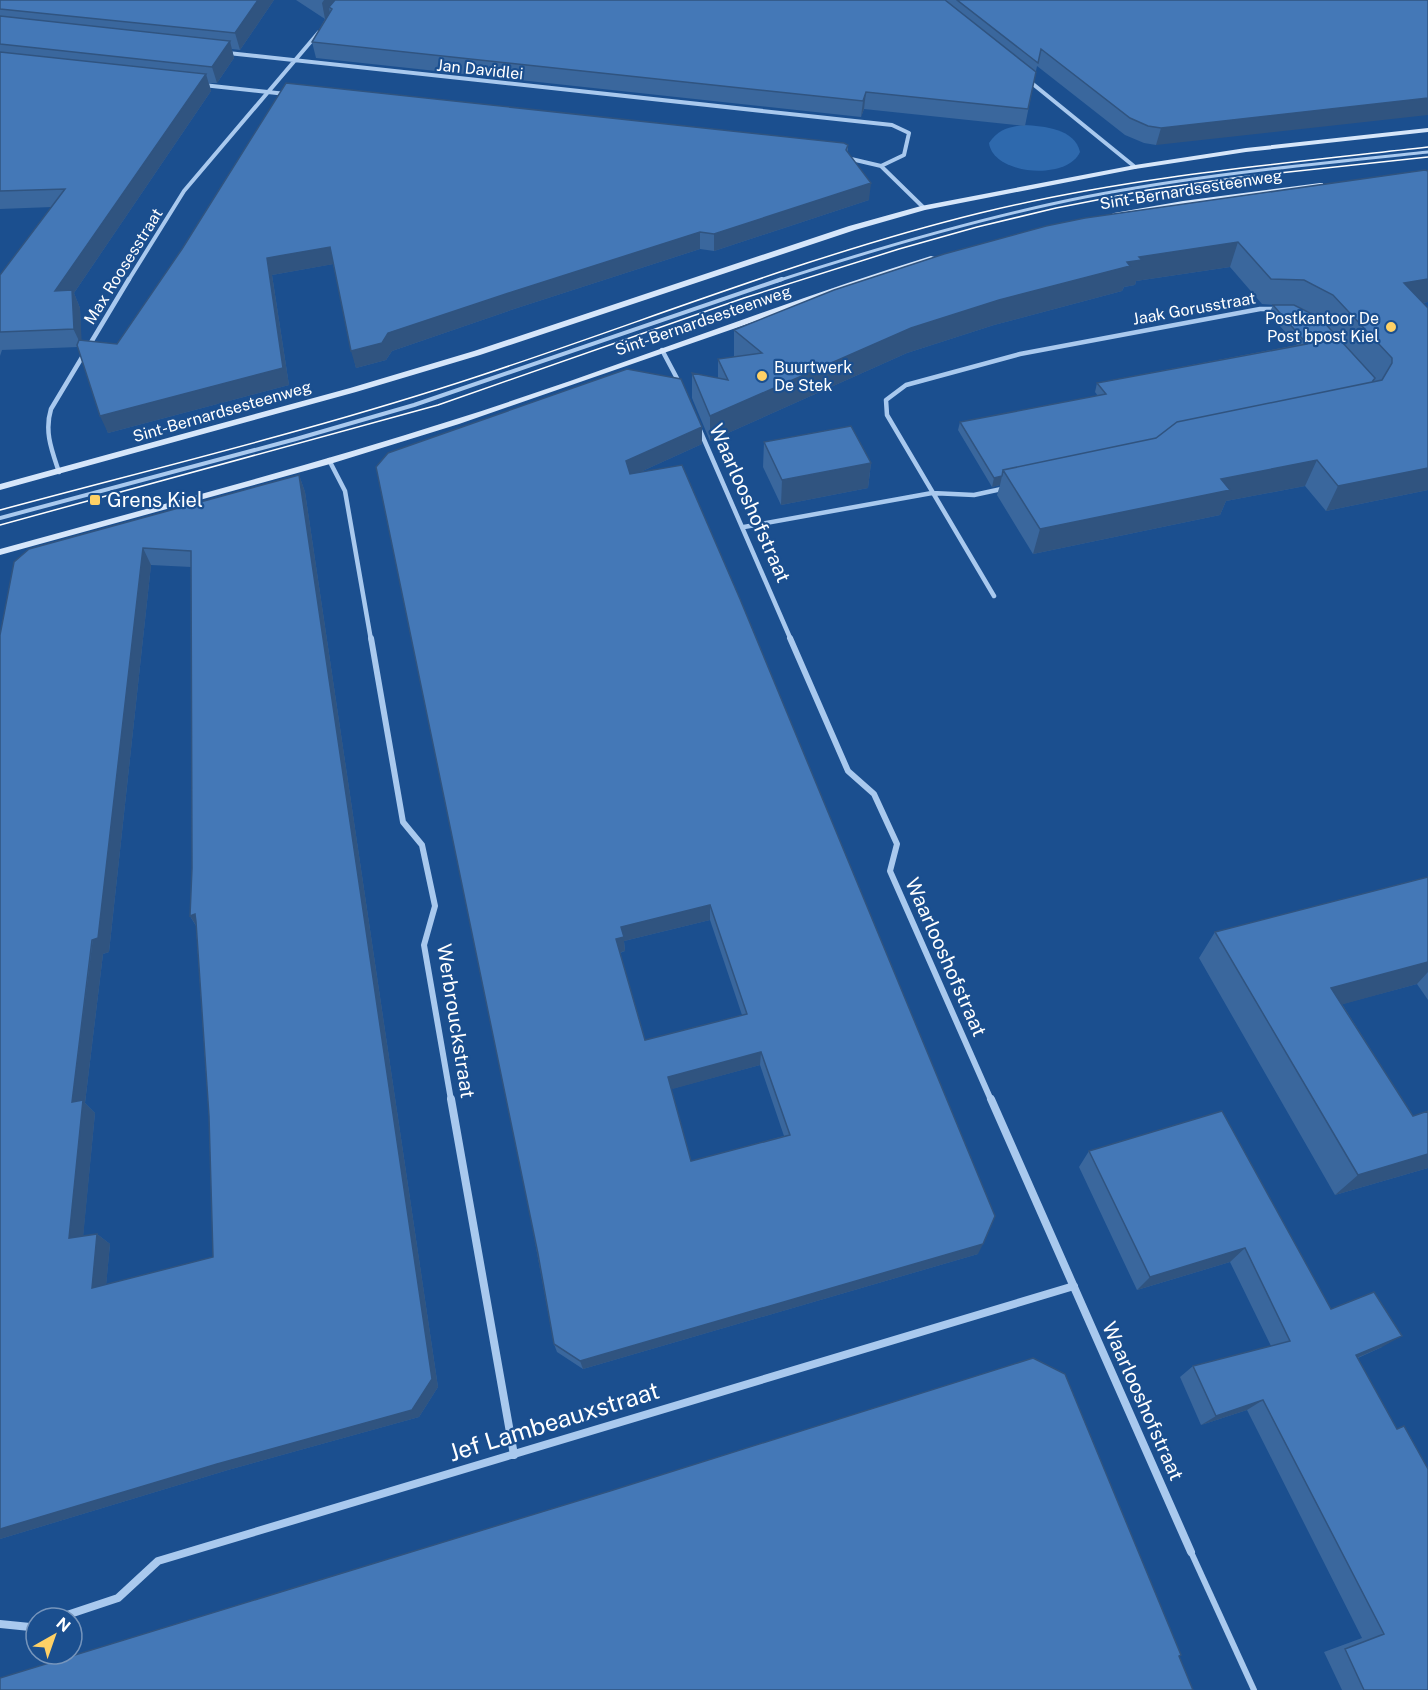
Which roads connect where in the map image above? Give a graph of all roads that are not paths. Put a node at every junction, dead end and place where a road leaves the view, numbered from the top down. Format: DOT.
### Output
graph roads {
  1 [pos="324,26"];
  2 [pos="223,53"];
  3 [pos="294,61"];
  4 [pos="1027,80"];
  5 [pos="197,85"];
  6 [pos="267,92"];
  7 [pos="290,94"];
  8 [pos="1428,130"];
  9 [pos="1428,152"];
  10 [pos="843,156"];
  11 [pos="881,166"];
  12 [pos="1135,166"];
  13 [pos="1327,184"];
  14 [pos="924,208"];
  15 [pos="1105,217"];
  16 [pos="944,255"];
  17 [pos="1281,309"];
  18 [pos="662,350"];
  19 [pos="684,391"];
  20 [pos="697,422"];
  21 [pos="330,460"];
  22 [pos="59,472"];
  23 [pos="0,487"];
  24 [pos="1009,488"];
  25 [pos="932,493"];
  26 [pos="0,518"];
  27 [pos="744,527"];
  28 [pos="0,552"];
  29 [pos="994,596"];
  30 [pos="1074,1286"];
  31 [pos="514,1455"];
  32 [pos="1191,1552"];
  33 [pos="84,1609"];
  34 [pos="0,1624"];
  35 [pos="24,1626"];
  36 [pos="1254,1690"];
  1 -- 3 [label="street"];
  2 -- 3 [label="street, Jan Davidlei"];
  3 -- 6 [label="street, Max Roosesstraat"];
  3 -- 11 [label="street, Jan Davidlei"];
  4 -- 12 [label="street"];
  5 -- 6 [label="street"];
  6 -- 7 [label="street"];
  6 -- 22 [label="street, Max Roosesstraat"];
  8 -- 12 [label="street, Sint-Bernardsesteenweg"];
  9 -- 26 [label="lane"];
  10 -- 11 [label="street"];
  11 -- 14 [label="street"];
  12 -- 14 [label="street, Sint-Bernardsesteenweg"];
  13 -- 15 [label="street, Sint-Bernardsesteenweg"];
  14 -- 22 [label="street, Sint-Bernardsesteenweg"];
  16 -- 18 [label="street, Sint-Bernardsesteenweg"];
  17 -- 25 [label="street, Jaak Gorusstraat"];
  18 -- 19 [label="street"];
  18 -- 21 [label="street, Sint-Bernardsesteenweg"];
  20 -- 27 [label="street, Waarlooshofstraat"];
  21 -- 28 [label="street, Sint-Bernardsesteenweg"];
  21 -- 31 [label="street, Werbrouckstraat"];
  22 -- 23 [label="street, Sint-Bernardsesteenweg"];
  24 -- 25 [label="street"];
  25 -- 27 [label="street"];
  25 -- 29 [label="street, Jaak Gorusstraat"];
  27 -- 30 [label="street, Waarlooshofstraat"];
  30 -- 31 [label="street, Jef Lambeauxstraat"];
  30 -- 32 [label="street, Waarlooshofstraat"];
  31 -- 33 [label="street, Jef Lambeauxstraat"];
  32 -- 36 [label="lane"];
  34 -- 35 [label="street"];
}
